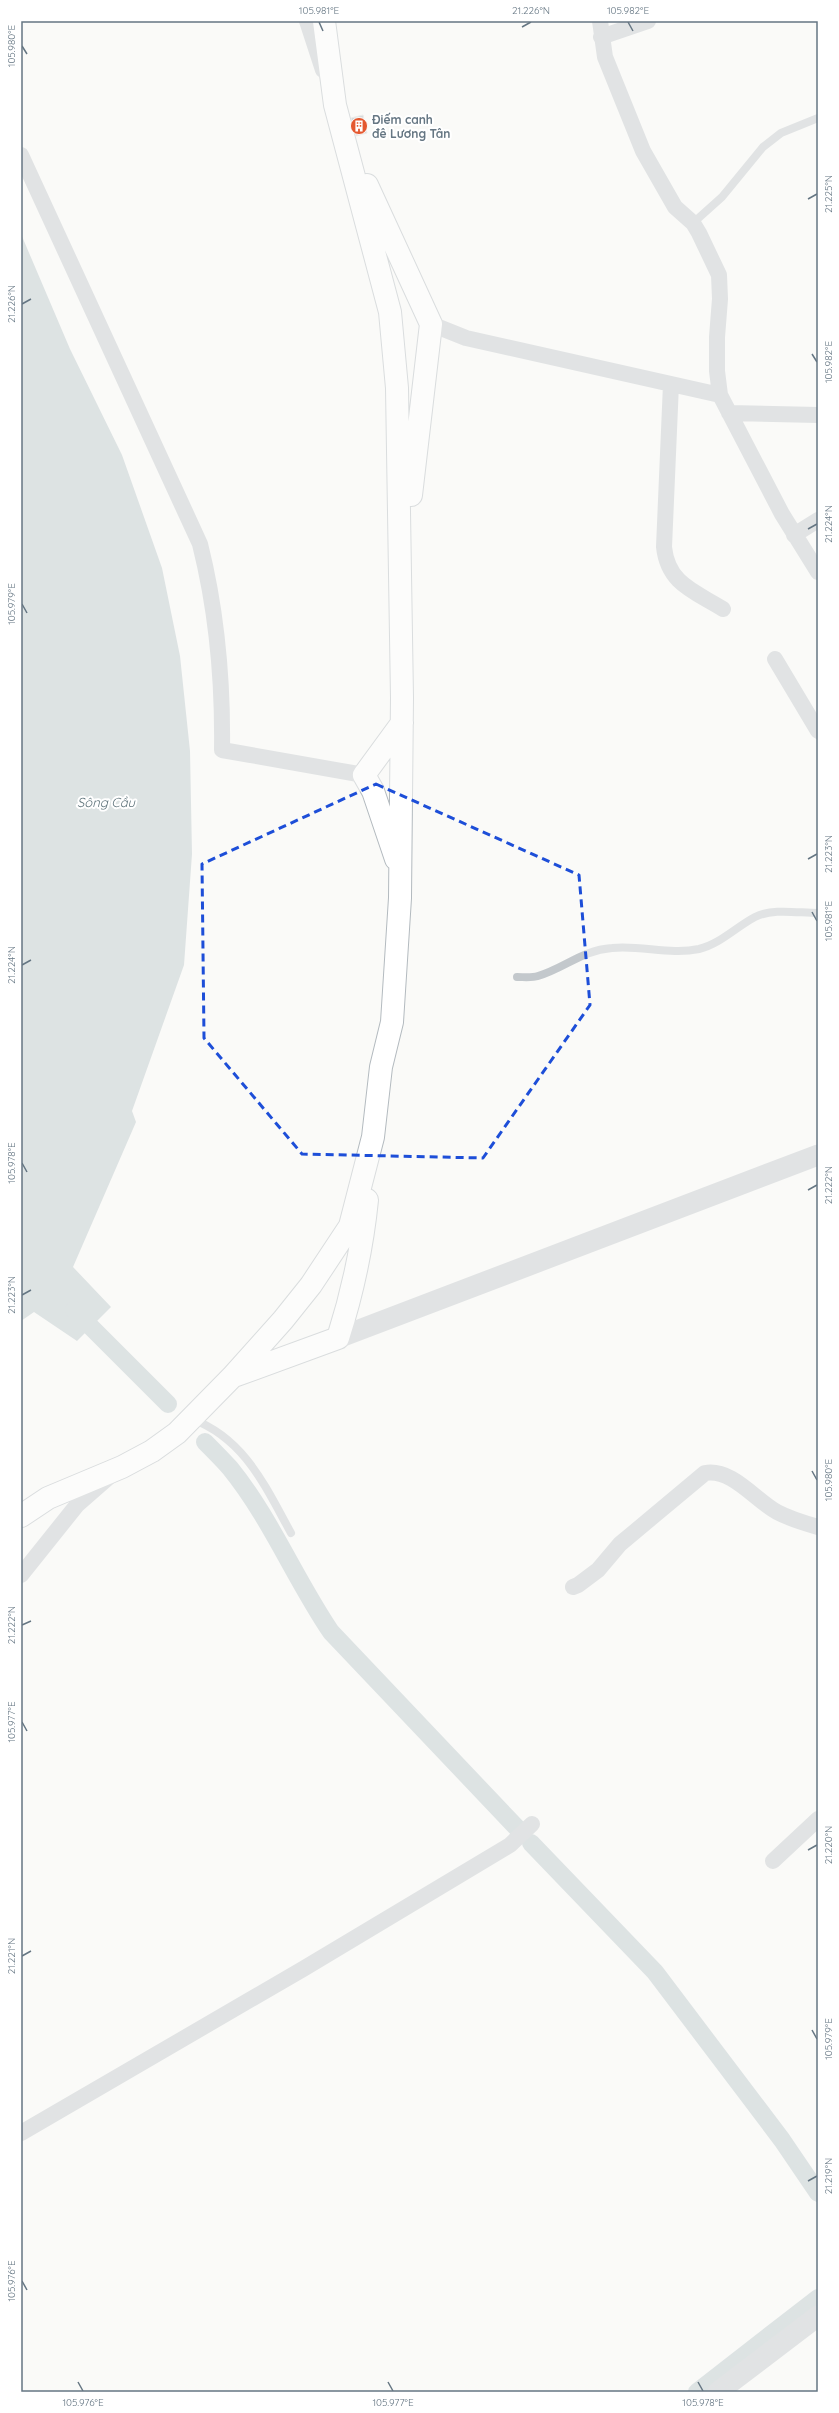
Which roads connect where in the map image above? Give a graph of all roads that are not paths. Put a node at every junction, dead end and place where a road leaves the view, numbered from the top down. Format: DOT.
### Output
graph roads {
  1 [pos="307,21"];
  2 [pos="324,21"];
  3 [pos="648,21"];
  4 [pos="600,29"];
  5 [pos="335,105"];
  6 [pos="818,118"];
  7 [pos="344,141"];
  8 [pos="21,155"];
  9 [pos="693,223"];
  10 [pos="431,324"];
  11 [pos="671,384"];
  12 [pos="720,395"];
  13 [pos="729,413"];
  14 [pos="818,415"];
  15 [pos="818,520"];
  16 [pos="794,535"];
  17 [pos="400,562"];
  18 [pos="818,572"];
  19 [pos="723,609"];
  20 [pos="775,659"];
  21 [pos="402,723"];
  22 [pos="818,731"];
  23 [pos="364,775"];
  24 [pos="400,869"];
  25 [pos="818,913"];
  26 [pos="517,977"];
  27 [pos="373,1137"];
  28 [pos="818,1155"];
  29 [pos="338,1338"];
  30 [pos="232,1378"];
  31 [pos="192,1418"];
  32 [pos="122,1467"];
  33 [pos="21,1516"];
  34 [pos="818,1527"];
  35 [pos="291,1533"];
  36 [pos="21,1575"];
  37 [pos="573,1587"];
  38 [pos="818,1819"];
  39 [pos="532,1824"];
  40 [pos="773,1861"];
  41 [pos="21,2133"];
  42 [pos="818,2316"];
  43 [pos="718,2392"];
  1 -- 5 [label="street"];
  2 -- 5 [label="main road"];
  3 -- 4 [label="street"];
  4 -- 9 [label="street"];
  5 -- 7 [label="main road"];
  6 -- 9 [label="lane"];
  7 -- 10 [label="main road"];
  7 -- 17 [label="main road"];
  8 -- 23 [label="street"];
  9 -- 12 [label="street"];
  10 -- 11 [label="street"];
  10 -- 17 [label="main road"];
  11 -- 12 [label="street"];
  11 -- 19 [label="street"];
  12 -- 13 [label="street"];
  13 -- 14 [label="street"];
  13 -- 16 [label="street"];
  15 -- 16 [label="street"];
  16 -- 18 [label="street"];
  17 -- 21 [label="main road"];
  20 -- 22 [label="street"];
  21 -- 23 [label="main road"];
  21 -- 24 [label="main road"];
  23 -- 24 [label="main road"];
  24 -- 27 [label="main road"];
  25 -- 26 [label="lane"];
  27 -- 29 [label="main road"];
  27 -- 30 [label="main road"];
  28 -- 29 [label="street"];
  29 -- 30 [label="main road"];
  30 -- 31 [label="main road"];
  31 -- 32 [label="main road"];
  31 -- 35 [label="lane"];
  32 -- 33 [label="main road"];
  32 -- 36 [label="street"];
  34 -- 37 [label="street"];
  38 -- 40 [label="street"];
  39 -- 41 [label="street"];
  42 -- 43 [label="street"];
}
